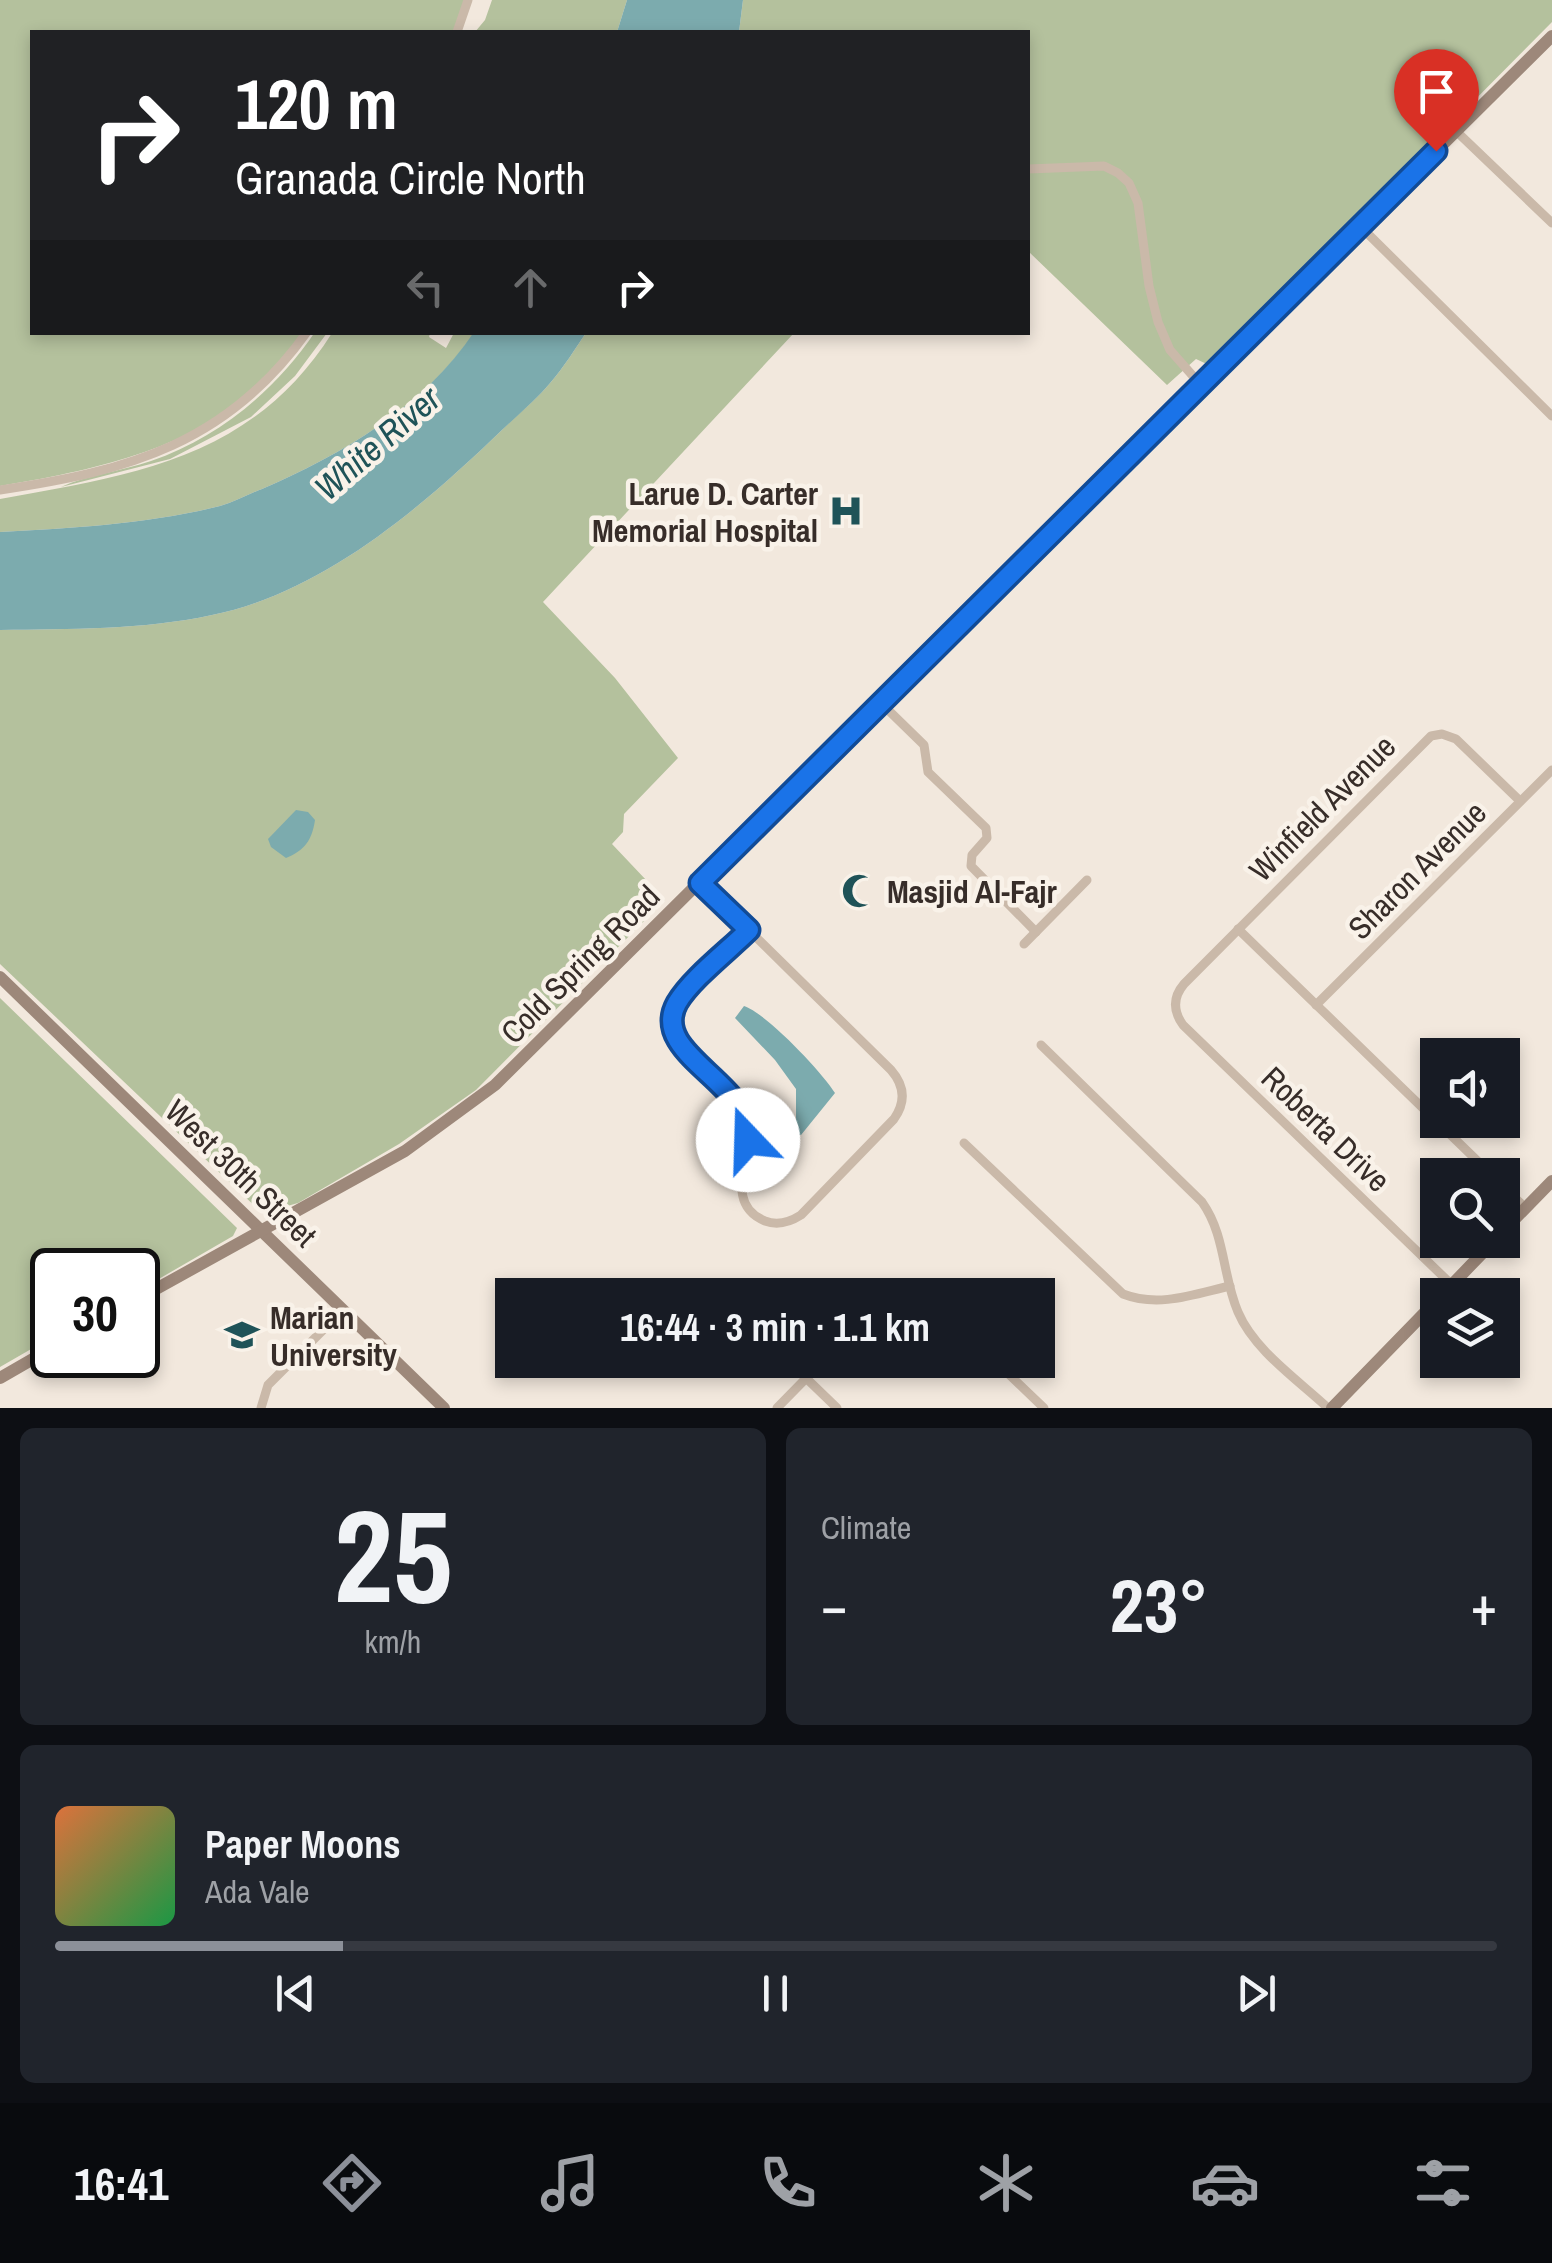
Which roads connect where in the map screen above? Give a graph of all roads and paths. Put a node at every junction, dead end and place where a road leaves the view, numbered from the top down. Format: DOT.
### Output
graph roads {
  1 [pos="468,0"];
  2 [pos="457,30"];
  3 [pos="1552,36"];
  4 [pos="1456,131"];
  5 [pos="1030,169"];
  6 [pos="1552,224"];
  7 [pos="1360,226"];
  8 [pos="305,335"];
  9 [pos="1200,384"];
  10 [pos="1552,416"];
  11 [pos="0,490"];
  12 [pos="882,704"];
  13 [pos="1552,770"];
  14 [pos="1520,802"];
  15 [pos="1087,880"];
  16 [pos="700,883"];
  17 [pos="1238,929"];
  18 [pos="749,930"];
  19 [pos="1036,932"];
  20 [pos="1024,944"];
  21 [pos="0,978"];
  22 [pos="1175,1003"];
  23 [pos="1316,1005"];
  24 [pos="1041,1046"];
  25 [pos="964,1143"];
  26 [pos="1474,1158"];
  27 [pos="1552,1181"];
  28 [pos="1520,1202"];
  29 [pos="1526,1208"];
  30 [pos="1520,1214"];
  31 [pos="260,1229"];
  32 [pos="1478,1258"];
  33 [pos="1429,1278"];
  34 [pos="1458,1278"];
  35 [pos="1230,1286"];
  36 [pos="160,1287"];
  37 [pos="343,1310"];
  38 [pos="1420,1317"];
  39 [pos="30,1361"];
  40 [pos="0,1378"];
  41 [pos="806,1378"];
  42 [pos="1013,1378"];
  43 [pos="435,1405"];
  44 [pos="261,1408"];
  45 [pos="777,1408"];
  46 [pos="837,1408"];
  47 [pos="1044,1408"];
  48 [pos="1330,1408"];
  1 -- 2 [label="street"];
  3 -- 4 [label="street, Cold Spring Road"];
  4 -- 6 [label="street"];
  4 -- 7 [label="street, Cold Spring Road"];
  5 -- 9 [label="street"];
  7 -- 9 [label="street, Cold Spring Road"];
  7 -- 10 [label="street"];
  8 -- 11 [label="street"];
  9 -- 12 [label="street, Cold Spring Road"];
  12 -- 16 [label="street, Cold Spring Road"];
  12 -- 19 [label="street"];
  13 -- 14 [label="street, Sharon Avenue"];
  14 -- 17 [label="street, Winfield Avenue"];
  14 -- 23 [label="street, Sharon Avenue"];
  15 -- 19 [label="street"];
  16 -- 18 [label="street"];
  16 -- 31 [label="street, Cold Spring Road"];
  17 -- 22 [label="street, Winfield Avenue"];
  17 -- 23 [label="street"];
  18 -- 18 [label="street"];
  19 -- 20 [label="street"];
  21 -- 31 [label="street, West 30th Street"];
  22 -- 33 [label="street, Roberta Drive"];
  23 -- 26 [label="street"];
  24 -- 35 [label="street"];
  25 -- 35 [label="street"];
  27 -- 29 [label="street"];
  28 -- 29 [label="street"];
  29 -- 30 [label="street"];
  31 -- 36 [label="street, Cold Spring Road"];
  31 -- 37 [label="street, West 30th Street"];
  32 -- 34 [label="street"];
  35 -- 48 [label="street"];
  37 -- 43 [label="street, West 30th Street"];
  37 -- 44 [label="street"];
  38 -- 48 [label="street"];
  39 -- 40 [label="street"];
  41 -- 45 [label="street"];
  41 -- 46 [label="street"];
  42 -- 47 [label="street"];
}
